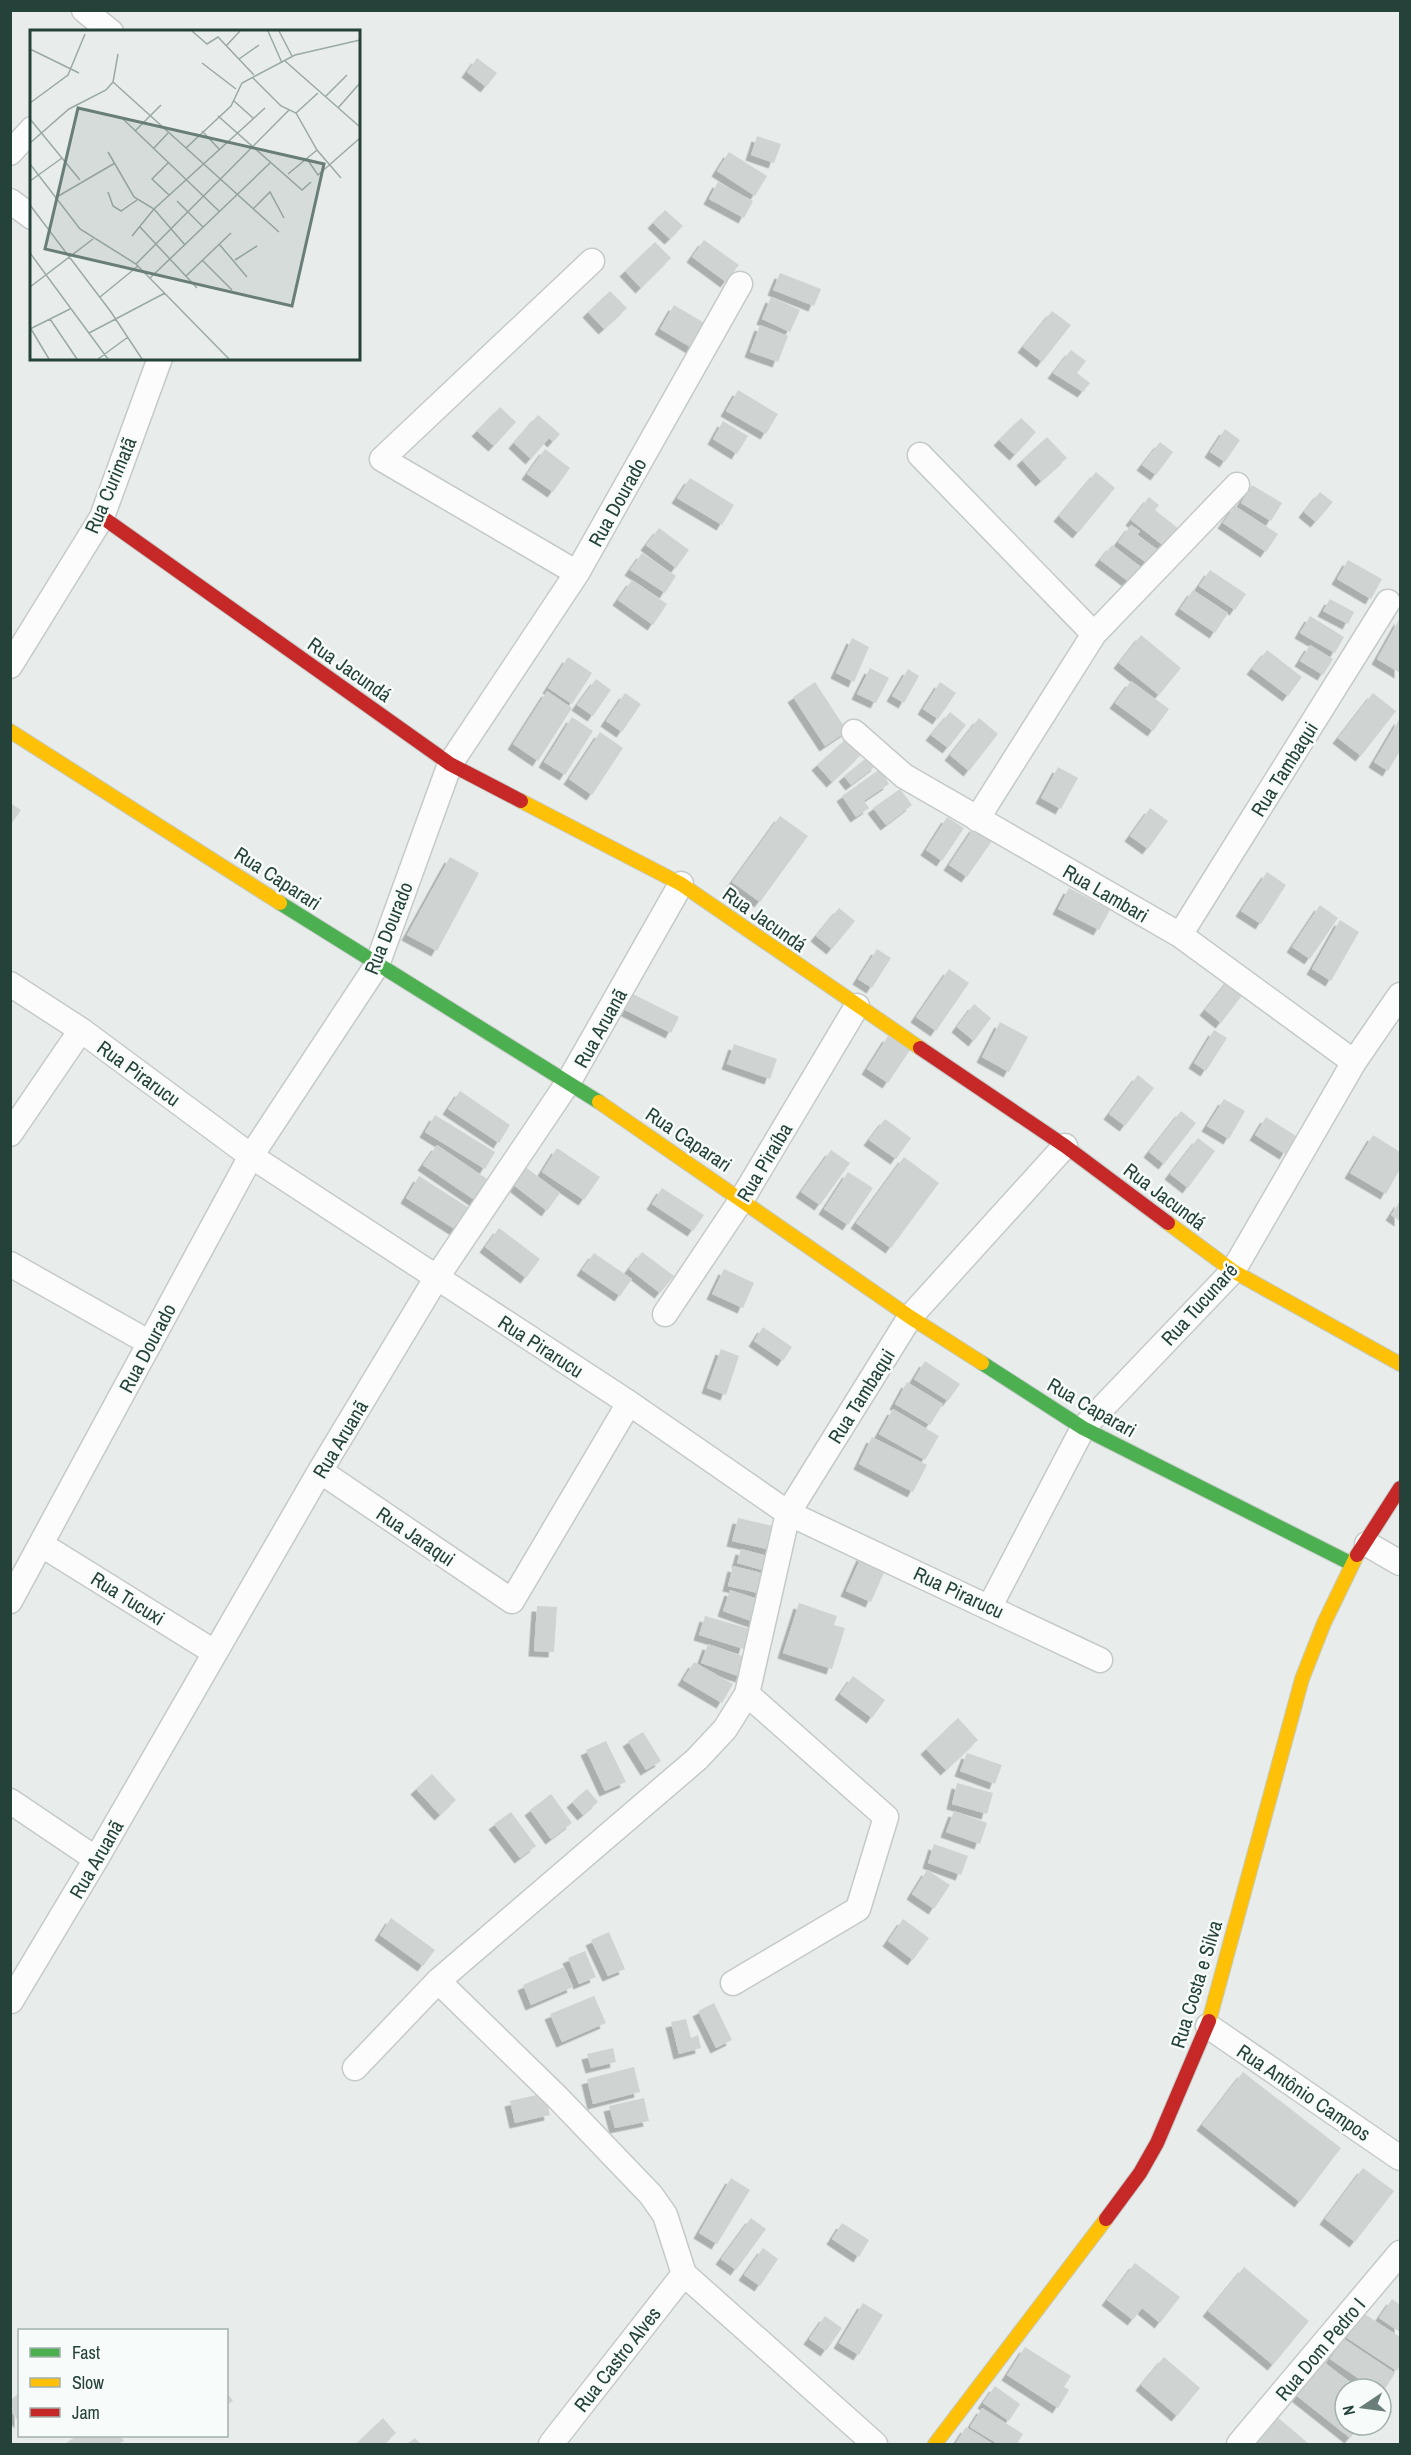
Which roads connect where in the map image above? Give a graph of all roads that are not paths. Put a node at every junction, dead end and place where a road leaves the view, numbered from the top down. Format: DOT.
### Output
graph roads {
  1 [pos="84,10"];
  2 [pos="109,30"];
  3 [pos="30,131"];
  4 [pos="10,153"];
  5 [pos="10,201"];
  6 [pos="30,216"];
  7 [pos="592,261"];
  8 [pos="740,284"];
  9 [pos="159,360"];
  10 [pos="920,455"];
  11 [pos="1237,485"];
  12 [pos="102,517"];
  13 [pos="577,573"];
  14 [pos="1388,603"];
  15 [pos="1094,634"];
  16 [pos="10,666"];
  17 [pos="10,731"];
  18 [pos="854,732"];
  19 [pos="450,764"];
  20 [pos="977,819"];
  21 [pos="681,884"];
  22 [pos="1180,935"];
  23 [pos="377,965"];
  24 [pos="10,984"];
  25 [pos="1401,995"];
  26 [pos="856,1006"];
  27 [pos="81,1030"];
  28 [pos="1354,1062"];
  29 [pos="569,1082"];
  30 [pos="10,1134"];
  31 [pos="1065,1146"];
  32 [pos="251,1156"];
  33 [pos="742,1199"];
  34 [pos="10,1264"];
  35 [pos="1233,1271"];
  36 [pos="437,1277"];
  37 [pos="665,1314"];
  38 [pos="910,1317"];
  39 [pos="150,1343"];
  40 [pos="1401,1364"];
  41 [pos="629,1403"];
  42 [pos="1083,1428"];
  43 [pos="320,1472"];
  44 [pos="1401,1488"];
  45 [pos="788,1513"];
  46 [pos="1367,1544"];
  47 [pos="42,1545"];
  48 [pos="1401,1563"];
  49 [pos="1352,1564"];
  50 [pos="10,1601"];
  51 [pos="990,1606"];
  52 [pos="214,1652"];
  53 [pos="1100,1659"];
  54 [pos="747,1694"];
  55 [pos="10,1801"];
  56 [pos="96,1859"];
  57 [pos="438,1981"];
  58 [pos="733,1983"];
  59 [pos="11,2001"];
  60 [pos="1208,2026"];
  61 [pos="356,2068"];
  62 [pos="1401,2158"];
  63 [pos="1401,2253"];
  64 [pos="684,2274"];
  65 [pos="551,2445"];
  66 [pos="875,2445"];
  67 [pos="935,2445"];
  68 [pos="1239,2445"];
  1 -- 2 [label="street"];
  3 -- 4 [label="street"];
  5 -- 6 [label="street"];
  7 -- 13 [label="street"];
  8 -- 13 [label="street, Rua Dourado"];
  9 -- 12 [label="street, Rua Curimatã"];
  10 -- 15 [label="street"];
  11 -- 15 [label="street"];
  12 -- 16 [label="street, Rua Curimatã"];
  12 -- 19 [label="street, Rua Jacundá"];
  13 -- 19 [label="street, Rua Dourado"];
  14 -- 22 [label="street, Rua Tambaqui"];
  15 -- 20 [label="street"];
  17 -- 23 [label="street, Rua Caparari"];
  18 -- 20 [label="street, Rua Lambari"];
  19 -- 21 [label="street, Rua Jacundá"];
  19 -- 23 [label="street, Rua Dourado"];
  20 -- 22 [label="street, Rua Lambari"];
  21 -- 26 [label="street, Rua Jacundá"];
  21 -- 29 [label="street, Rua Aruanã"];
  22 -- 28 [label="street, Rua Lambari"];
  23 -- 29 [label="street, Rua Caparari"];
  23 -- 32 [label="street, Rua Dourado"];
  24 -- 27 [label="street, Rua Pirarucu"];
  25 -- 28 [label="street, Rua Tucunaré"];
  26 -- 31 [label="street, Rua Jacundá"];
  26 -- 33 [label="street, Rua Piraíba"];
  27 -- 30 [label="street"];
  27 -- 32 [label="street, Rua Pirarucu"];
  28 -- 35 [label="street, Rua Tucunaré"];
  29 -- 33 [label="street, Rua Caparari"];
  29 -- 36 [label="street, Rua Aruanã"];
  31 -- 35 [label="street, Rua Jacundá"];
  31 -- 38 [label="street, Rua Tambaqui"];
  32 -- 36 [label="street, Rua Pirarucu"];
  32 -- 39 [label="street, Rua Dourado"];
  33 -- 37 [label="street, Rua Piraíba"];
  33 -- 38 [label="street, Rua Caparari"];
  34 -- 39 [label="street"];
  35 -- 40 [label="street, Rua Jacundá"];
  35 -- 42 [label="street, Rua Tucunaré"];
  36 -- 41 [label="street, Rua Pirarucu"];
  36 -- 43 [label="street, Rua Aruanã"];
  38 -- 42 [label="street, Rua Caparari"];
  38 -- 45 [label="street, Rua Tambaqui"];
  39 -- 47 [label="street, Rua Dourado"];
  41 -- 43 [label="street, Rua Jaraqui"];
  41 -- 45 [label="street, Rua Pirarucu"];
  42 -- 49 [label="street, Rua Caparari"];
  42 -- 51 [label="street, Rua Tucunaré"];
  43 -- 52 [label="street, Rua Aruanã"];
  44 -- 46 [label="street, Rua Costa e Silva"];
  45 -- 51 [label="street, Rua Pirarucu"];
  45 -- 54 [label="street, Rua Tambaqui"];
  46 -- 48 [label="street"];
  46 -- 49 [label="street, Rua Costa e Silva"];
  47 -- 50 [label="street, Rua Dourado"];
  47 -- 52 [label="street, Rua Tucuxi"];
  49 -- 60 [label="street, Rua Costa e Silva"];
  51 -- 53 [label="street, Rua Pirarucu"];
  52 -- 56 [label="street, Rua Aruanã"];
  54 -- 57 [label="street, Rua Tambaqui"];
  54 -- 58 [label="street"];
  55 -- 56 [label="street"];
  56 -- 59 [label="street, Rua Aruanã"];
  57 -- 61 [label="street, Rua Tambaqui"];
  57 -- 64 [label="street"];
  60 -- 62 [label="street, Rua Antônio Campos"];
  60 -- 67 [label="street, Rua Costa e Silva"];
  63 -- 68 [label="street, Rua Dom Pedro I"];
  64 -- 65 [label="street, Rua Castro Alves"];
  64 -- 66 [label="street"];
}
